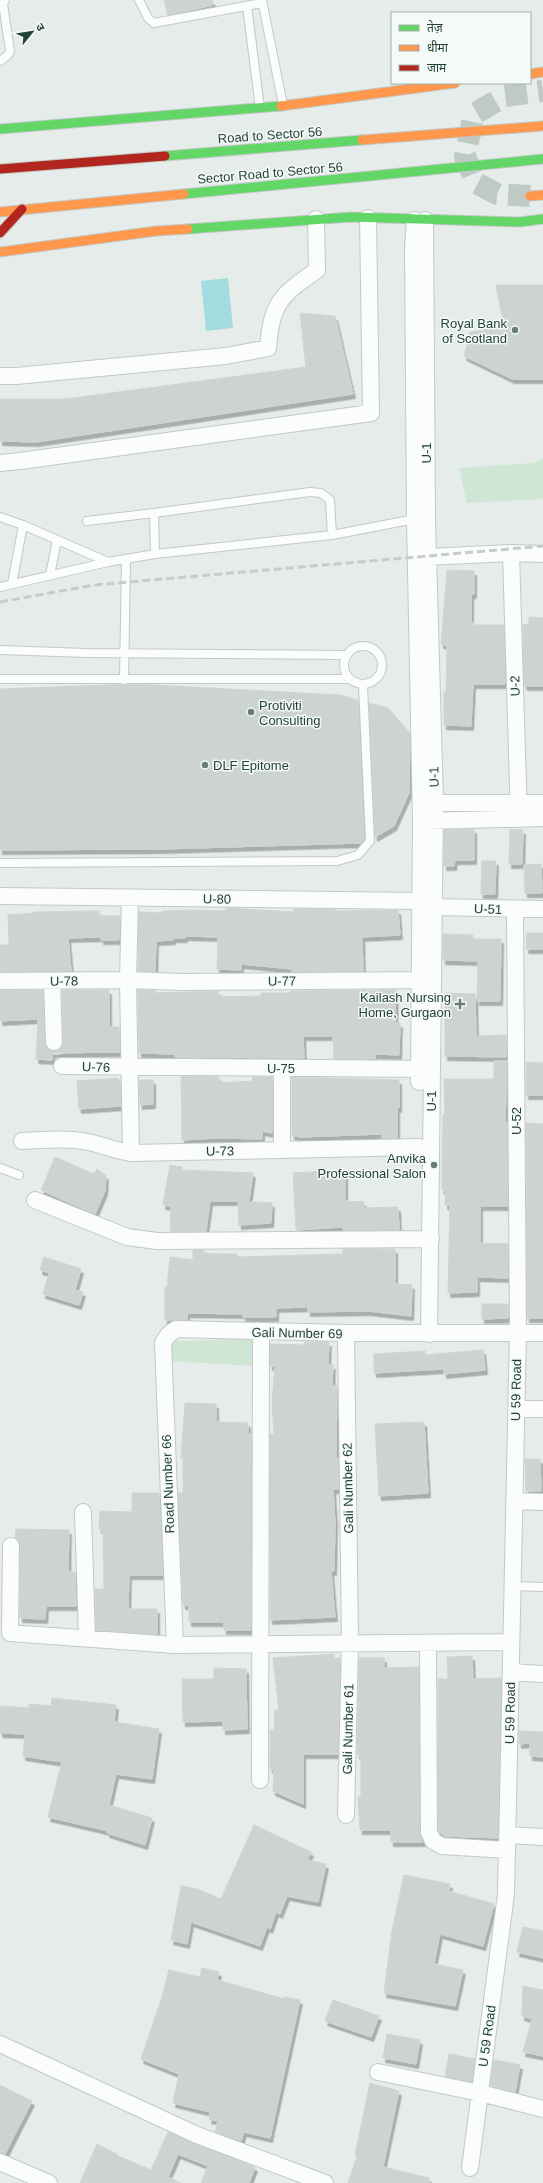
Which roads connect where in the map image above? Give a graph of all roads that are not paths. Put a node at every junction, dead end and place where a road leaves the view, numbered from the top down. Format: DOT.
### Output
graph roads {
  1 [pos="5,0"];
  2 [pos="139,0"];
  3 [pos="262,1"];
  4 [pos="247,6"];
  5 [pos="0,60"];
  6 [pos="543,72"];
  7 [pos="531,74"];
  8 [pos="448,84"];
  9 [pos="284,106"];
  10 [pos="260,109"];
  11 [pos="543,126"];
  12 [pos="0,129"];
  13 [pos="543,160"];
  14 [pos="0,169"];
  15 [pos="543,195"];
  16 [pos="530,196"];
  17 [pos="22,209"];
  18 [pos="0,212"];
  19 [pos="368,218"];
  20 [pos="543,219"];
  21 [pos="316,220"];
  22 [pos="420,220"];
  23 [pos="0,233"];
  24 [pos="0,252"];
  25 [pos="0,376"];
  26 [pos="0,462"];
  27 [pos="154,513"];
  28 [pos="0,517"];
  29 [pos="415,519"];
  30 [pos="87,521"];
  31 [pos="23,525"];
  32 [pos="332,535"];
  33 [pos="57,540"];
  34 [pos="511,553"];
  35 [pos="155,554"];
  36 [pos="543,554"];
  37 [pos="428,557"];
  38 [pos="126,560"];
  39 [pos="108,562"];
  40 [pos="50,575"];
  41 [pos="12,584"];
  42 [pos="0,587"];
  43 [pos="0,650"];
  44 [pos="124,653"];
  45 [pos="347,655"];
  46 [pos="0,679"];
  47 [pos="349,679"];
  48 [pos="124,680"];
  49 [pos="363,685"];
  50 [pos="427,803"];
  51 [pos="543,803"];
  52 [pos="519,811"];
  53 [pos="543,818"];
  54 [pos="428,821"];
  55 [pos="0,863"];
  56 [pos="0,896"];
  57 [pos="130,898"];
  58 [pos="425,908"];
  59 [pos="543,909"];
  60 [pos="515,910"];
  61 [pos="128,980"];
  62 [pos="0,981"];
  63 [pos="52,981"];
  64 [pos="427,985"];
  65 [pos="54,1042"];
  66 [pos="62,1066"];
  67 [pos="130,1068"];
  68 [pos="282,1068"];
  69 [pos="425,1069"];
  70 [pos="22,1141"];
  71 [pos="419,1146"];
  72 [pos="282,1150"];
  73 [pos="131,1153"];
  74 [pos="0,1168"];
  75 [pos="19,1174"];
  76 [pos="35,1200"];
  77 [pos="426,1239"];
  78 [pos="176,1329"];
  79 [pos="261,1332"];
  80 [pos="518,1332"];
  81 [pos="346,1333"];
  82 [pos="543,1333"];
  83 [pos="424,1334"];
  84 [pos="516,1409"];
  85 [pos="543,1409"];
  86 [pos="514,1501"];
  87 [pos="543,1502"];
  88 [pos="83,1512"];
  89 [pos="11,1546"];
  90 [pos="512,1586"];
  91 [pos="543,1587"];
  92 [pos="87,1638"];
  93 [pos="511,1642"];
  94 [pos="428,1643"];
  95 [pos="260,1644"];
  96 [pos="350,1644"];
  97 [pos="175,1645"];
  98 [pos="511,1672"];
  99 [pos="543,1674"];
  100 [pos="260,1780"];
  101 [pos="346,1815"];
  102 [pos="543,1837"];
  103 [pos="507,1842"];
  104 [pos="0,2044"];
  105 [pos="378,2072"];
  106 [pos="480,2093"];
  107 [pos="543,2109"];
  108 [pos="0,2162"];
  109 [pos="470,2168"];
  110 [pos="49,2183"];
  111 [pos="325,2183"];
  1 -- 5 [label="lane"];
  2 -- 4 [label="lane"];
  3 -- 4 [label="lane"];
  3 -- 9 [label="lane"];
  4 -- 10 [label="lane"];
  6 -- 7 [label="main road"];
  8 -- 9 [label="main road"];
  9 -- 10 [label="main road"];
  10 -- 12 [label="main road"];
  11 -- 14 [label="main road, Road to Sector 56"];
  13 -- 17 [label="main road, Sector Road to Sector 56"];
  15 -- 16 [label="main road"];
  17 -- 18 [label="main road, Sector Road to Sector 56"];
  17 -- 23 [label="main road"];
  19 -- 21 [label="main road"];
  19 -- 22 [label="main road"];
  19 -- 26 [label="street"];
  20 -- 22 [label="main road"];
  21 -- 24 [label="main road"];
  21 -- 25 [label="street"];
  22 -- 29 [label="street"];
  22 -- 37 [label="street, U-1"];
  27 -- 30 [label="lane"];
  27 -- 32 [label="lane"];
  27 -- 35 [label="lane"];
  28 -- 31 [label="lane"];
  29 -- 32 [label="lane"];
  29 -- 50 [label="street"];
  31 -- 33 [label="lane"];
  31 -- 41 [label="lane"];
  32 -- 35 [label="lane"];
  33 -- 39 [label="lane"];
  33 -- 40 [label="lane"];
  34 -- 36 [label="street"];
  34 -- 37 [label="street"];
  34 -- 52 [label="street, U-2"];
  35 -- 38 [label="lane"];
  37 -- 50 [label="street, U-1"];
  38 -- 39 [label="lane"];
  38 -- 44 [label="lane"];
  39 -- 40 [label="lane"];
  40 -- 41 [label="lane"];
  41 -- 42 [label="lane"];
  43 -- 44 [label="lane"];
  44 -- 45 [label="lane"];
  44 -- 48 [label="lane"];
  45 -- 47 [label="lane"];
  45 -- 49 [label="lane"];
  46 -- 48 [label="lane"];
  47 -- 48 [label="lane"];
  47 -- 49 [label="lane"];
  49 -- 55 [label="lane"];
  50 -- 52 [label="street"];
  50 -- 54 [label="street, U-1"];
  51 -- 52 [label="street"];
  52 -- 53 [label="street"];
  52 -- 54 [label="street"];
  54 -- 58 [label="street, U-1"];
  56 -- 57 [label="street, U-80"];
  57 -- 58 [label="street, U-80"];
  57 -- 61 [label="street"];
  58 -- 60 [label="street, U-51"];
  58 -- 64 [label="street, U-1"];
  59 -- 60 [label="street, U-51"];
  60 -- 80 [label="street, U-52"];
  61 -- 63 [label="street, U-78"];
  61 -- 64 [label="street, U-77"];
  61 -- 67 [label="street"];
  62 -- 63 [label="street, U-78"];
  63 -- 65 [label="street"];
  64 -- 69 [label="street, U-1"];
  66 -- 67 [label="street, U-76"];
  67 -- 68 [label="street, U-75"];
  67 -- 73 [label="street"];
  68 -- 69 [label="street, U-75"];
  68 -- 72 [label="street"];
  69 -- 71 [label="street, U-1"];
  69 -- 77 [label="street, U-1"];
  70 -- 73 [label="street, U-73"];
  71 -- 72 [label="street, U-73"];
  71 -- 77 [label="street, U-1"];
  72 -- 73 [label="street, U-73"];
  74 -- 75 [label="lane"];
  76 -- 77 [label="street"];
  77 -- 83 [label="street, U-1"];
  78 -- 79 [label="street, Gali Number 69"];
  78 -- 97 [label="street, Road Number 66"];
  79 -- 81 [label="street, Gali Number 69"];
  79 -- 95 [label="street"];
  80 -- 82 [label="street, Gali Number 69"];
  80 -- 83 [label="street, Gali Number 69"];
  80 -- 84 [label="street, U 59 Road"];
  81 -- 83 [label="street, Gali Number 69"];
  81 -- 96 [label="street, Gali Number 62"];
  84 -- 85 [label="street"];
  84 -- 86 [label="street, U 59 Road"];
  86 -- 87 [label="street"];
  86 -- 90 [label="street, U 59 Road"];
  88 -- 92 [label="street"];
  89 -- 92 [label="street"];
  90 -- 91 [label="lane"];
  90 -- 93 [label="street, U 59 Road"];
  92 -- 97 [label="street"];
  93 -- 94 [label="street"];
  93 -- 98 [label="street, U 59 Road"];
  94 -- 96 [label="street"];
  94 -- 103 [label="street"];
  95 -- 96 [label="street"];
  95 -- 97 [label="street"];
  95 -- 100 [label="street"];
  96 -- 101 [label="street, Gali Number 61"];
  98 -- 99 [label="street"];
  98 -- 103 [label="street, U 59 Road"];
  102 -- 103 [label="street"];
  103 -- 106 [label="street, U 59 Road"];
  104 -- 111 [label="street"];
  105 -- 106 [label="street"];
  106 -- 107 [label="street"];
  106 -- 109 [label="street, U 59 Road"];
  108 -- 110 [label="street"];
}
